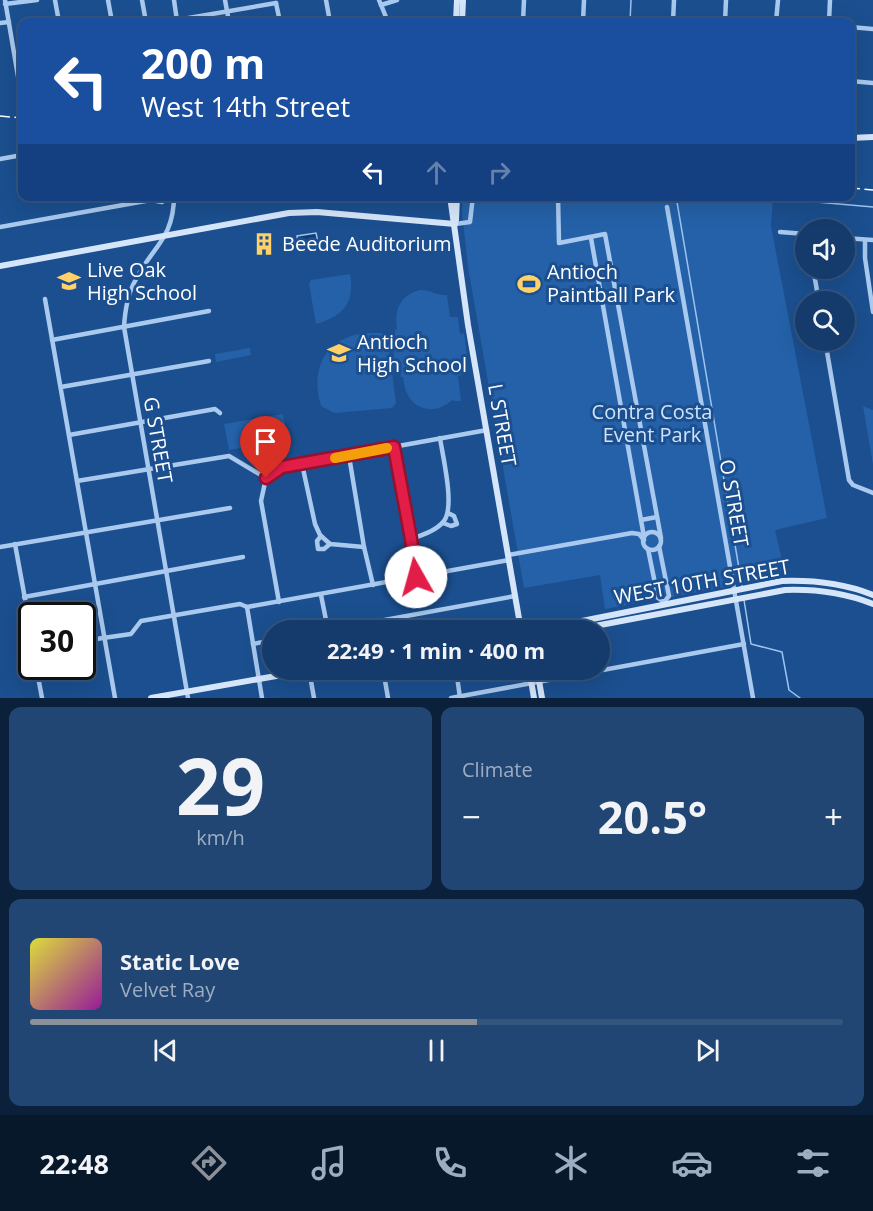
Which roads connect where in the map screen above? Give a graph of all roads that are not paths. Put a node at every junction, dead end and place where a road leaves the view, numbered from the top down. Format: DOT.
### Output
graph roads {
  1 [pos="37,0"];
  2 [pos="55,0"];
  3 [pos="108,0"];
  4 [pos="142,0"];
  5 [pos="174,0"];
  6 [pos="225,0"];
  7 [pos="326,0"];
  8 [pos="398,0"];
  9 [pos="457,0"];
  10 [pos="463,0"];
  11 [pos="524,0"];
  12 [pos="584,0"];
  13 [pos="674,0"];
  14 [pos="726,0"];
  15 [pos="778,0"];
  16 [pos="830,0"];
  17 [pos="5,2"];
  18 [pos="276,2"];
  19 [pos="380,2"];
  20 [pos="227,11"];
  21 [pos="58,18"];
  22 [pos="111,18"];
  23 [pos="145,18"];
  24 [pos="177,18"];
  25 [pos="193,18"];
  26 [pos="228,18"];
  27 [pos="279,18"];
  28 [pos="329,18"];
  29 [pos="386,18"];
  30 [pos="456,18"];
  31 [pos="462,18"];
  32 [pos="523,18"];
  33 [pos="583,18"];
  34 [pos="673,18"];
  35 [pos="724,18"];
  36 [pos="776,18"];
  37 [pos="828,18"];
  38 [pos="9,22"];
  39 [pos="0,24"];
  40 [pos="855,28"];
  41 [pos="873,30"];
  42 [pos="18,76"];
  43 [pos="855,81"];
  44 [pos="873,83"];
  45 [pos="873,137"];
  46 [pos="855,138"];
  47 [pos="18,156"];
  48 [pos="0,159"];
  49 [pos="144,201"];
  50 [pos="174,201"];
  51 [pos="450,201"];
  52 [pos="457,201"];
  53 [pos="472,201"];
  54 [pos="558,201"];
  55 [pos="667,207"];
  56 [pos="455,224"];
  57 [pos="0,227"];
  58 [pos="780,232"];
  59 [pos="795,233"];
  60 [pos="165,236"];
  61 [pos="591,238"];
  62 [pos="855,239"];
  63 [pos="865,240"];
  64 [pos="873,240"];
  65 [pos="0,266"];
  66 [pos="45,299"];
  67 [pos="209,311"];
  68 [pos="873,312"];
  69 [pos="124,327"];
  70 [pos="52,340"];
  71 [pos="827,351"];
  72 [pos="209,361"];
  73 [pos="132,375"];
  74 [pos="61,387"];
  75 [pos="220,412"];
  76 [pos="140,422"];
  77 [pos="487,430"];
  78 [pos="69,435"];
  79 [pos="440,438"];
  80 [pos="394,447"];
  81 [pos="349,456"];
  82 [pos="302,464"];
  83 [pos="148,469"];
  84 [pos="266,478"];
  85 [pos="77,481"];
  86 [pos="873,493"];
  87 [pos="230,508"];
  88 [pos="448,513"];
  89 [pos="657,517"];
  90 [pos="156,520"];
  91 [pos="641,520"];
  92 [pos="443,523"];
  93 [pos="85,533"];
  94 [pos="321,536"];
  95 [pos="661,538"];
  96 [pos="411,539"];
  97 [pos="644,539"];
  98 [pos="330,543"];
  99 [pos="15,544"];
  100 [pos="659,546"];
  101 [pos="0,547"];
  102 [pos="364,547"];
  103 [pos="648,549"];
  104 [pos="243,557"];
  105 [pos="508,557"];
  106 [pos="165,572"];
  107 [pos="416,577"];
  108 [pos="95,585"];
  109 [pos="373,585"];
  110 [pos="734,591"];
  111 [pos="321,595"];
  112 [pos="873,595"];
  113 [pos="515,596"];
  114 [pos="24,597"];
  115 [pos="736,599"];
  116 [pos="25,602"];
  117 [pos="279,602"];
  118 [pos="664,603"];
  119 [pos="873,604"];
  120 [pos="247,607"];
  121 [pos="666,613"];
  122 [pos="174,615"];
  123 [pos="327,620"];
  124 [pos="384,620"];
  125 [pos="519,620"];
  126 [pos="584,620"];
  127 [pos="610,623"];
  128 [pos="105,638"];
  129 [pos="96,639"];
  130 [pos="262,642"];
  131 [pos="252,644"];
  132 [pos="744,644"];
  133 [pos="262,679"];
  134 [pos="39,680"];
  135 [pos="259,680"];
  136 [pos="313,680"];
  137 [pos="385,680"];
  138 [pos="458,680"];
  139 [pos="531,680"];
  140 [pos="540,682"];
  141 [pos="532,684"];
  142 [pos="188,695"];
  143 [pos="460,697"];
  144 [pos="42,698"];
  145 [pos="115,698"];
  146 [pos="151,698"];
  147 [pos="262,698"];
  148 [pos="314,698"];
  149 [pos="388,698"];
  150 [pos="451,698"];
  151 [pos="534,698"];
  152 [pos="542,698"];
  153 [pos="753,698"];
  1 -- 17 [label="street"];
  2 -- 21 [label="street"];
  3 -- 22 [label="street"];
  4 -- 23 [label="street"];
  5 -- 24 [label="street"];
  6 -- 20 [label="street"];
  7 -- 28 [label="street"];
  8 -- 19 [label="street"];
  9 -- 30 [label="main road"];
  10 -- 31 [label="main road"];
  11 -- 32 [label="street"];
  12 -- 33 [label="street"];
  13 -- 34 [label="street"];
  14 -- 35 [label="street"];
  15 -- 36 [label="street"];
  16 -- 37 [label="street"];
  17 -- 38 [label="street"];
  18 -- 20 [label="street"];
  18 -- 27 [label="street"];
  19 -- 29 [label="street"];
  20 -- 25 [label="street"];
  20 -- 26 [label="street"];
  38 -- 39 [label="street"];
  38 -- 42 [label="street"];
  40 -- 41 [label="street"];
  43 -- 44 [label="street"];
  45 -- 46 [label="main road"];
  47 -- 48 [label="street"];
  49 -- 57 [label="street"];
  50 -- 60 [label="street, G STREET"];
  51 -- 56 [label="main road, L STREET"];
  52 -- 56 [label="main road, L STREET"];
  53 -- 56 [label="street"];
  54 -- 61 [label="street"];
  55 -- 110 [label="street, O STREET"];
  56 -- 60 [label="main road"];
  56 -- 77 [label="main road, L STREET"];
  58 -- 59 [label="street"];
  60 -- 65 [label="main road"];
  60 -- 69 [label="street, G STREET"];
  61 -- 89 [label="street"];
  61 -- 91 [label="street"];
  62 -- 63 [label="street"];
  63 -- 64 [label="street"];
  63 -- 68 [label="street"];
  66 -- 70 [label="street"];
  67 -- 69 [label="street"];
  69 -- 70 [label="street"];
  69 -- 73 [label="street, G STREET"];
  70 -- 74 [label="street"];
  71 -- 86 [label="street"];
  72 -- 73 [label="street"];
  73 -- 74 [label="street"];
  73 -- 76 [label="street, G STREET"];
  74 -- 78 [label="street"];
  75 -- 76 [label="street"];
  76 -- 78 [label="street"];
  76 -- 83 [label="street, G STREET"];
  77 -- 79 [label="street"];
  77 -- 105 [label="main road, L STREET"];
  78 -- 85 [label="street"];
  79 -- 80 [label="street"];
  79 -- 88 [label="street"];
  80 -- 81 [label="street"];
  80 -- 96 [label="street"];
  81 -- 82 [label="street"];
  81 -- 102 [label="street"];
  82 -- 84 [label="street"];
  82 -- 94 [label="street"];
  83 -- 84 [label="street"];
  83 -- 85 [label="street"];
  83 -- 90 [label="street, G STREET"];
  84 -- 117 [label="street"];
  85 -- 93 [label="street"];
  87 -- 90 [label="street"];
  88 -- 92 [label="street"];
  88 -- 92 [label="street"];
  89 -- 91 [label="street"];
  89 -- 95 [label="street"];
  90 -- 93 [label="street"];
  90 -- 106 [label="street, G STREET"];
  91 -- 97 [label="street"];
  92 -- 96 [label="street"];
  93 -- 99 [label="street"];
  93 -- 108 [label="street"];
  94 -- 98 [label="street"];
  94 -- 98 [label="street"];
  95 -- 97 [label="street"];
  95 -- 100 [label="street"];
  96 -- 107 [label="street"];
  97 -- 103 [label="street"];
  97 -- 105 [label="street"];
  98 -- 102 [label="street"];
  99 -- 101 [label="street"];
  99 -- 114 [label="street"];
  100 -- 103 [label="street"];
  100 -- 118 [label="street"];
  102 -- 109 [label="street"];
  103 -- 118 [label="street"];
  104 -- 106 [label="street"];
  105 -- 107 [label="street"];
  105 -- 113 [label="main road, L STREET"];
  106 -- 108 [label="street"];
  106 -- 122 [label="street, G STREET"];
  107 -- 109 [label="street"];
  108 -- 114 [label="street"];
  108 -- 128 [label="street"];
  109 -- 111 [label="street"];
  110 -- 112 [label="main road, WEST 10TH STREET"];
  110 -- 115 [label="street, O STREET"];
  110 -- 118 [label="main road, WEST 10TH STREET"];
  111 -- 117 [label="street"];
  111 -- 123 [label="street"];
  113 -- 124 [label="street"];
  113 -- 125 [label="main road, L STREET"];
  114 -- 116 [label="street"];
  115 -- 119 [label="main road, WEST 10TH STREET"];
  115 -- 121 [label="main road, WEST 10TH STREET"];
  115 -- 132 [label="street, O STREET"];
  117 -- 120 [label="street"];
  118 -- 121 [label="street"];
  118 -- 126 [label="main road, WEST 10TH STREET"];
  120 -- 122 [label="street"];
  120 -- 131 [label="street"];
  121 -- 127 [label="main road, WEST 10TH STREET"];
  122 -- 128 [label="street"];
  122 -- 142 [label="street, G STREET"];
  128 -- 129 [label="street"];
  128 -- 145 [label="street"];
  130 -- 131 [label="street"];
  131 -- 135 [label="street"];
  132 -- 140 [label="street"];
  132 -- 153 [label="street, O STREET"];
  133 -- 135 [label="main road"];
  134 -- 144 [label="street"];
  135 -- 142 [label="main road"];
  135 -- 147 [label="street"];
  136 -- 148 [label="street"];
  137 -- 149 [label="street"];
  138 -- 143 [label="street"];
  139 -- 141 [label="main road"];
  140 -- 141 [label="street"];
  140 -- 152 [label="main road"];
  141 -- 143 [label="street"];
  141 -- 151 [label="main road"];
  142 -- 146 [label="main road"];
  143 -- 150 [label="street"];
}
